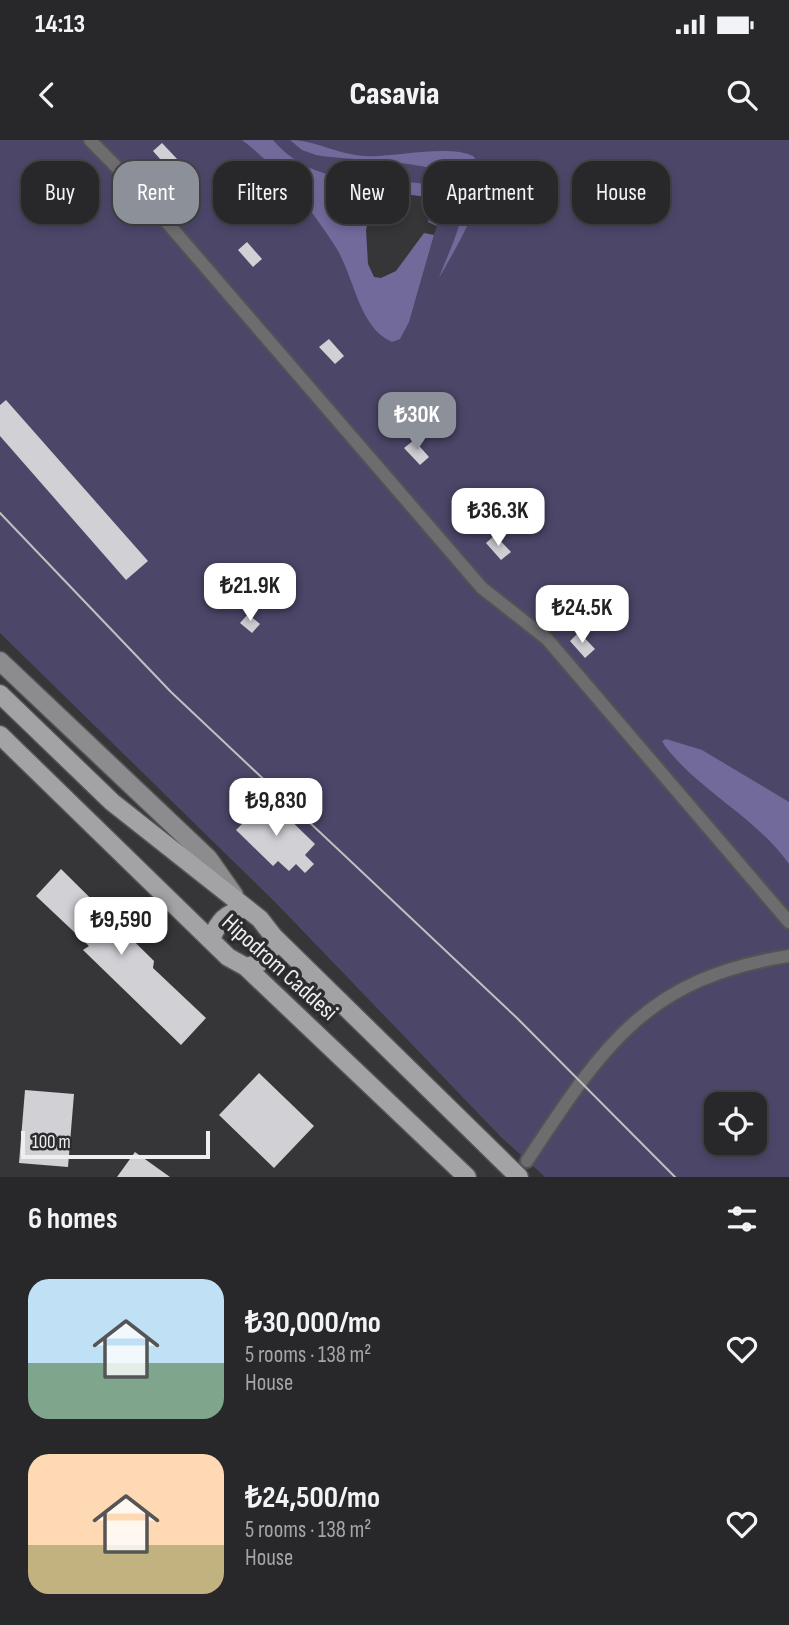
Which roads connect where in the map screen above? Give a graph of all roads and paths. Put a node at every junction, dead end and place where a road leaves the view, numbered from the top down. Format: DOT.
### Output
graph roads {
  1 [pos="90,140"];
  2 [pos="0,661"];
  3 [pos="0,694"];
  4 [pos="0,735"];
  5 [pos="245,909"];
  6 [pos="789,922"];
  7 [pos="274,937"];
  8 [pos="211,939"];
  9 [pos="789,956"];
  10 [pos="246,967"];
  11 [pos="523,1169"];
  12 [pos="467,1177"];
  1 -- 6 [label="street"];
  2 -- 5 [label="street, Hipodrom Caddesi"];
  3 -- 5 [label="main road, Hipodrom Caddesi"];
  4 -- 8 [label="main road, Hipodrom Caddesi"];
  5 -- 7 [label="main road, Hipodrom Caddesi"];
  5 -- 8 [label="main road"];
  7 -- 10 [label="main road"];
  7 -- 11 [label="main road, Hipodrom Caddesi"];
  8 -- 10 [label="main road, Hipodrom Caddesi"];
  9 -- 11 [label="street"];
  10 -- 12 [label="main road, Hipodrom Caddesi"];
}
